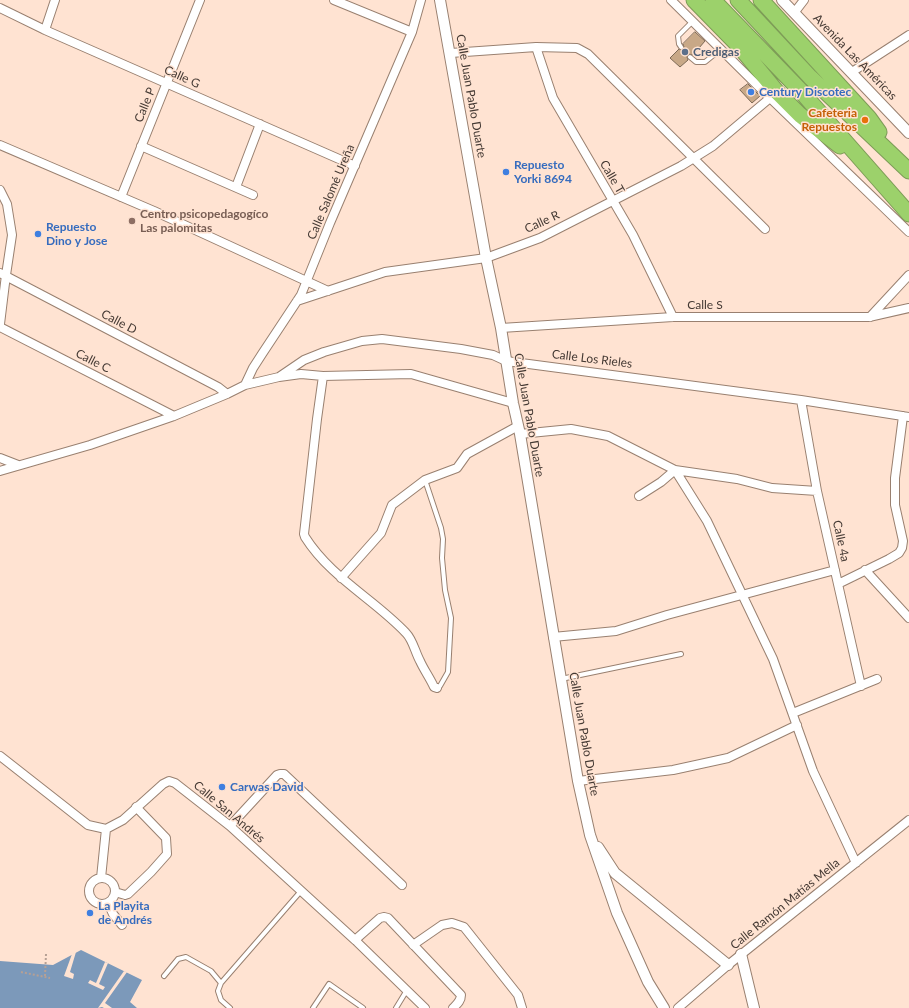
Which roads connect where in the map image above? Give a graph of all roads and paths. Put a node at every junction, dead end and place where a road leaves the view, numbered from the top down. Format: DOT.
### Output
graph roads {
  1 [pos="55,0"];
  2 [pos="200,0"];
  3 [pos="334,0"];
  4 [pos="421,0"];
  5 [pos="440,0"];
  6 [pos="671,0"];
  7 [pos="694,0"];
  8 [pos="713,0"];
  9 [pos="738,0"];
  10 [pos="761,0"];
  11 [pos="782,0"];
  12 [pos="804,0"];
  13 [pos="0,8"];
  14 [pos="794,13"];
  15 [pos="692,22"];
  16 [pos="45,30"];
  17 [pos="412,32"];
  18 [pos="909,35"];
  19 [pos="536,47"];
  20 [pos="681,47"];
  21 [pos="721,49"];
  22 [pos="451,53"];
  23 [pos="690,57"];
  24 [pos="852,72"];
  25 [pos="166,83"];
  26 [pos="770,98"];
  27 [pos="260,124"];
  28 [pos="909,133"];
  29 [pos="0,146"];
  30 [pos="141,146"];
  31 [pos="693,159"];
  32 [pos="864,163"];
  33 [pos="355,166"];
  34 [pos="906,168"];
  35 [pos="236,187"];
  36 [pos="0,190"];
  37 [pos="253,195"];
  38 [pos="121,197"];
  39 [pos="612,200"];
  40 [pos="909,214"];
  41 [pos="765,229"];
  42 [pos="909,232"];
  43 [pos="486,258"];
  44 [pos="3,274"];
  45 [pos="909,275"];
  46 [pos="307,281"];
  47 [pos="328,291"];
  48 [pos="297,301"];
  49 [pos="909,308"];
  50 [pos="673,317"];
  51 [pos="869,317"];
  52 [pos="0,326"];
  53 [pos="501,328"];
  54 [pos="506,361"];
  55 [pos="324,376"];
  56 [pos="279,377"];
  57 [pos="245,385"];
  58 [pos="227,394"];
  59 [pos="801,400"];
  60 [pos="513,403"];
  61 [pos="174,416"];
  62 [pos="906,416"];
  63 [pos="519,430"];
  64 [pos="0,458"];
  65 [pos="18,465"];
  66 [pos="675,470"];
  67 [pos="0,471"];
  68 [pos="425,480"];
  69 [pos="817,491"];
  70 [pos="639,496"];
  71 [pos="835,570"];
  72 [pos="865,570"];
  73 [pos="341,578"];
  74 [pos="838,584"];
  75 [pos="743,596"];
  76 [pos="909,618"];
  77 [pos="553,637"];
  78 [pos="681,654"];
  79 [pos="876,679"];
  80 [pos="560,680"];
  81 [pos="861,686"];
  82 [pos="436,688"];
  83 [pos="793,713"];
  84 [pos="797,725"];
  85 [pos="0,756"];
  86 [pos="578,782"];
  87 [pos="136,807"];
  88 [pos="909,820"];
  89 [pos="230,826"];
  90 [pos="106,829"];
  91 [pos="590,835"];
  92 [pos="856,863"];
  93 [pos="101,878"];
  94 [pos="402,885"];
  95 [pos="301,891"];
  96 [pos="115,892"];
  97 [pos="108,903"];
  98 [pos="122,925"];
  99 [pos="355,940"];
  100 [pos="413,944"];
  101 [pos="46,954"];
  102 [pos="741,954"];
  103 [pos="728,965"];
  104 [pos="21,972"];
  105 [pos="45,976"];
  106 [pos="164,976"];
  107 [pos="50,978"];
  108 [pos="222,983"];
  109 [pos="407,990"];
  110 [pos="315,1007"];
  111 [pos="230,1008"];
  112 [pos="363,1008"];
  113 [pos="396,1008"];
  114 [pos="425,1008"];
  115 [pos="453,1008"];
  116 [pos="522,1008"];
  117 [pos="664,1008"];
  118 [pos="678,1008"];
  119 [pos="754,1008"];
  1 -- 16 [label="street"];
  2 -- 25 [label="street, Calle P"];
  3 -- 17 [label="street"];
  4 -- 17 [label="street, Calle Salomé Ureña"];
  5 -- 22 [label="street, Calle Juan Pablo Duarte"];
  6 -- 15 [label="street"];
  7 -- 32 [label="highway"];
  8 -- 32 [label="highway"];
  9 -- 34 [label="highway"];
  10 -- 34 [label="highway"];
  11 -- 14 [label="street, Avenida Las Américas"];
  12 -- 14 [label="street"];
  13 -- 16 [label="street, Calle G"];
  14 -- 24 [label="street, Avenida Las Américas"];
  15 -- 20 [label="lane"];
  15 -- 21 [label="street"];
  16 -- 25 [label="street, Calle G"];
  17 -- 33 [label="street, Calle Salomé Ureña"];
  18 -- 24 [label="street"];
  19 -- 22 [label="street"];
  19 -- 31 [label="street"];
  19 -- 39 [label="street, Calle T"];
  21 -- 23 [label="lane"];
  21 -- 26 [label="street"];
  22 -- 43 [label="street, Calle Juan Pablo Duarte"];
  24 -- 28 [label="street, Avenida Las Américas"];
  25 -- 27 [label="street, Calle G"];
  25 -- 30 [label="street, Calle P"];
  26 -- 31 [label="street, Calle R"];
  26 -- 42 [label="street"];
  27 -- 33 [label="street, Calle G"];
  27 -- 35 [label="street"];
  29 -- 38 [label="street"];
  30 -- 35 [label="street"];
  30 -- 38 [label="street, Calle P"];
  31 -- 39 [label="street, Calle R"];
  31 -- 41 [label="street"];
  32 -- 40 [label="highway"];
  33 -- 46 [label="street, Calle Salomé Ureña"];
  35 -- 37 [label="street"];
  36 -- 44 [label="street"];
  38 -- 46 [label="street"];
  39 -- 43 [label="street, Calle R"];
  39 -- 50 [label="street, Calle T"];
  43 -- 47 [label="street, Calle R"];
  43 -- 53 [label="street, Calle Juan Pablo Duarte"];
  44 -- 52 [label="street"];
  44 -- 58 [label="street, Calle D"];
  45 -- 51 [label="street"];
  46 -- 47 [label="street"];
  46 -- 48 [label="street, Calle Salomé Ureña"];
  47 -- 48 [label="street, Calle R"];
  48 -- 57 [label="street, Calle Salomé Ureña"];
  49 -- 51 [label="street, Calle S"];
  50 -- 51 [label="street, Calle S"];
  50 -- 53 [label="street, Calle S"];
  52 -- 61 [label="street, Calle C"];
  53 -- 54 [label="street, Calle Juan Pablo Duarte"];
  54 -- 56 [label="street, Calle Los Rieles"];
  54 -- 59 [label="street, Calle Los Rieles"];
  54 -- 60 [label="street, Calle Juan Pablo Duarte"];
  55 -- 56 [label="street"];
  55 -- 60 [label="street"];
  55 -- 73 [label="street"];
  56 -- 57 [label="street"];
  57 -- 58 [label="street"];
  58 -- 61 [label="street"];
  59 -- 62 [label="street, Calle Los Rieles"];
  59 -- 69 [label="street, Calle 4a"];
  60 -- 63 [label="street, Calle Juan Pablo Duarte"];
  61 -- 65 [label="street"];
  62 -- 72 [label="street"];
  63 -- 66 [label="street"];
  63 -- 68 [label="street"];
  63 -- 77 [label="street, Calle Juan Pablo Duarte"];
  64 -- 65 [label="street"];
  65 -- 67 [label="street"];
  66 -- 69 [label="street"];
  66 -- 70 [label="street"];
  66 -- 75 [label="street"];
  68 -- 73 [label="street"];
  68 -- 82 [label="lane"];
  69 -- 71 [label="street, Calle 4a"];
  71 -- 74 [label="street, Calle 4a"];
  71 -- 75 [label="street"];
  72 -- 74 [label="street"];
  72 -- 76 [label="street"];
  73 -- 82 [label="street"];
  74 -- 81 [label="street, Calle 4a"];
  75 -- 77 [label="street"];
  75 -- 83 [label="street"];
  77 -- 80 [label="street, Calle Juan Pablo Duarte"];
  78 -- 80 [label="lane"];
  79 -- 81 [label="street"];
  80 -- 86 [label="street, Calle Juan Pablo Duarte"];
  81 -- 83 [label="street"];
  83 -- 84 [label="street"];
  84 -- 86 [label="street"];
  84 -- 92 [label="street"];
  85 -- 90 [label="street"];
  86 -- 91 [label="street, Calle Juan Pablo Duarte"];
  87 -- 89 [label="street, Calle San Andrés"];
  87 -- 90 [label="street, Calle San Andrés"];
  87 -- 96 [label="street"];
  88 -- 92 [label="street, Calle Ramón Matías Mella"];
  89 -- 94 [label="street"];
  89 -- 95 [label="street, Calle San Andrés"];
  90 -- 93 [label="street"];
  91 -- 103 [label="street, Calle Juan Pablo Duarte"];
  91 -- 117 [label="street, Calle Juan Pablo Duarte"];
  92 -- 102 [label="street, Calle Ramón Matías Mella"];
  93 -- 96 [label="street"];
  93 -- 97 [label="street"];
  95 -- 99 [label="street, Calle San Andrés"];
  95 -- 108 [label="lane"];
  96 -- 97 [label="street"];
  97 -- 98 [label="street"];
  99 -- 100 [label="street"];
  99 -- 109 [label="street, Calle San Andrés"];
  100 -- 115 [label="street"];
  100 -- 116 [label="street"];
  101 -- 105 [label="path"];
  102 -- 103 [label="street, Calle Ramón Matías Mella"];
  102 -- 119 [label="street"];
  103 -- 118 [label="street, Calle Ramón Matías Mella"];
  104 -- 105 [label="path"];
  105 -- 107 [label="path"];
  106 -- 108 [label="lane"];
  108 -- 111 [label="lane"];
  109 -- 113 [label="lane"];
  109 -- 114 [label="street, Calle San Andrés"];
  110 -- 112 [label="lane"];
}
